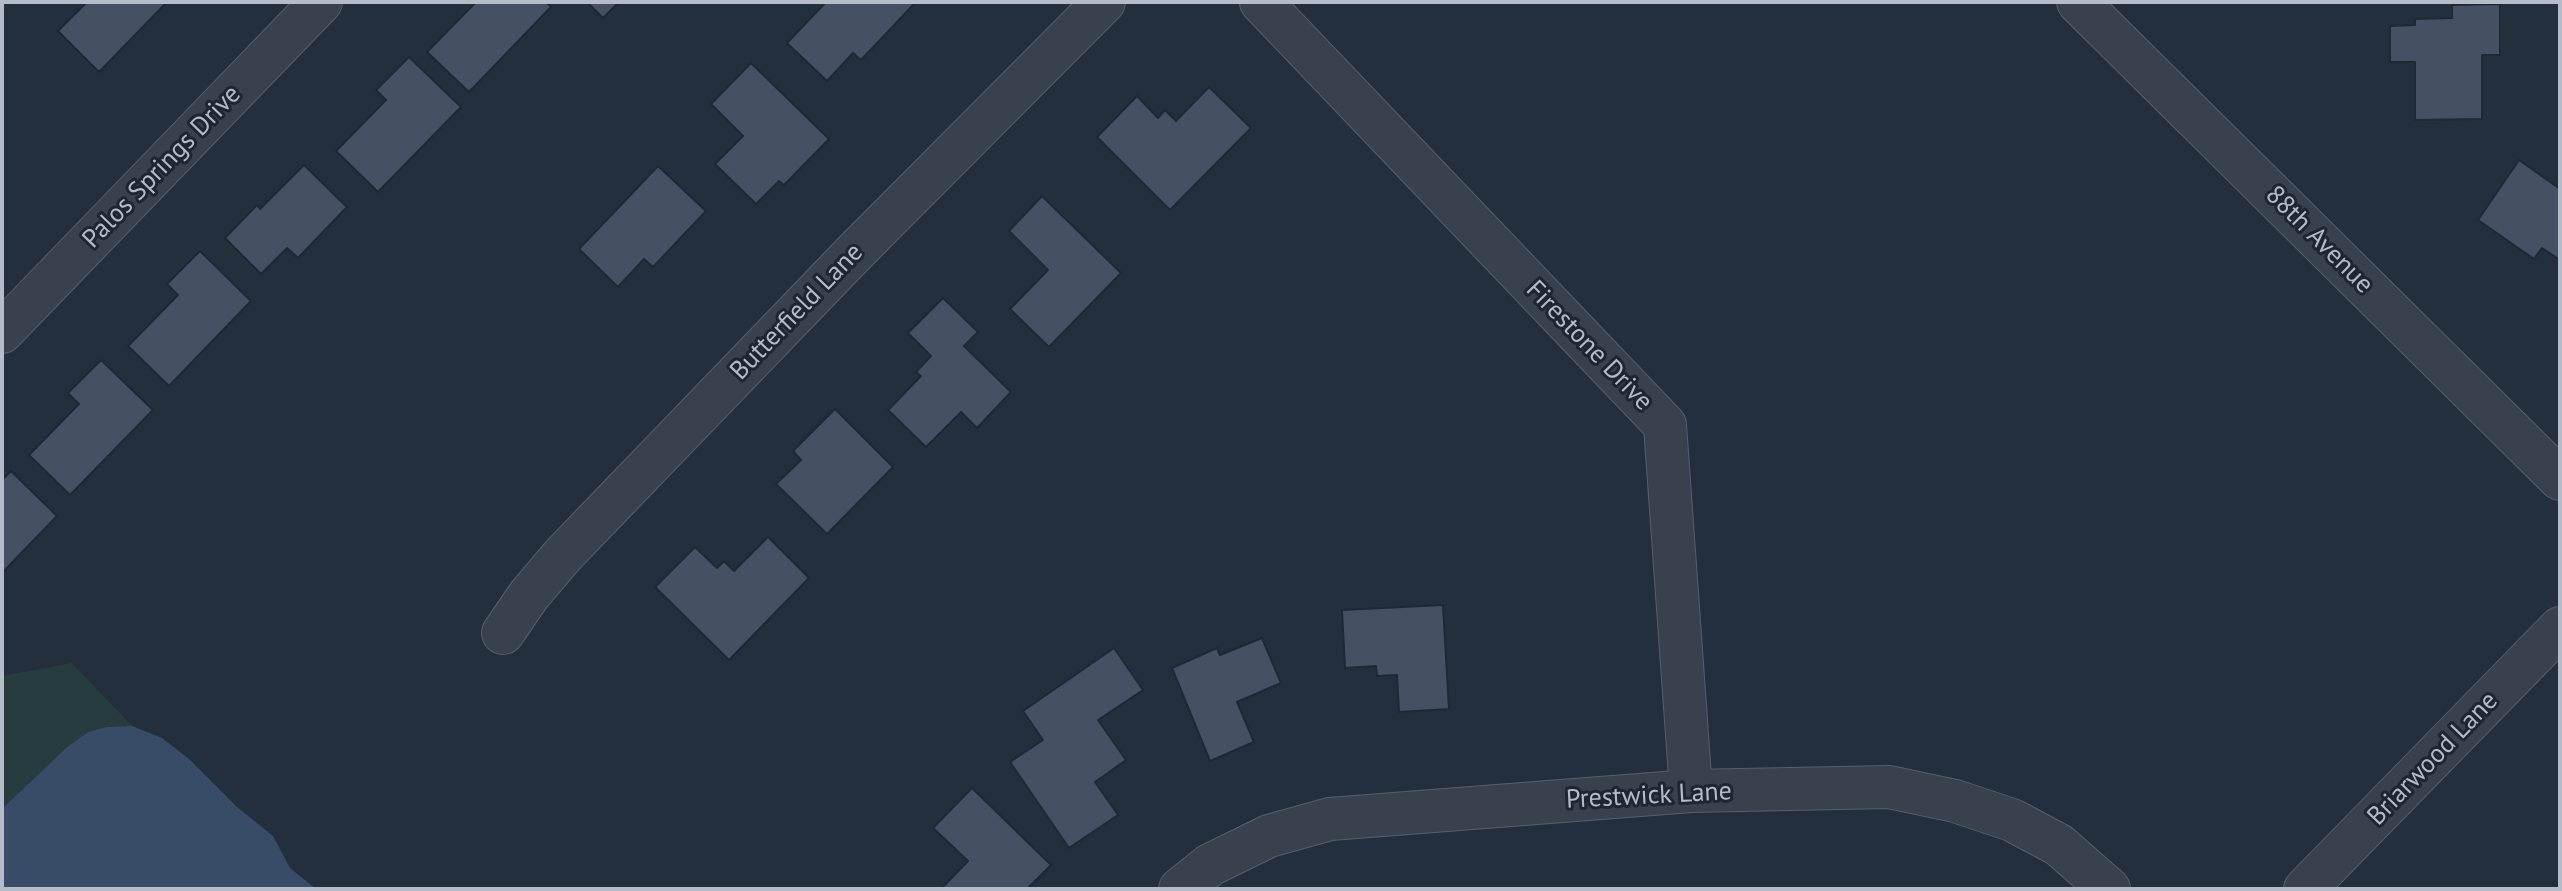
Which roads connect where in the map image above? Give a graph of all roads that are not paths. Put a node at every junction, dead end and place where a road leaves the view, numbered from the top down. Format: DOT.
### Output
graph roads {
  1 [pos="321,2"];
  2 [pos="1104,2"];
  3 [pos="1261,2"];
  4 [pos="2078,2"];
  5 [pos="2,332"];
  6 [pos="2560,479"];
  7 [pos="2560,628"];
  8 [pos="503,633"];
  9 [pos="1691,791"];
  10 [pos="1180,889"];
  11 [pos="2109,889"];
  12 [pos="2305,889"];
  1 -- 5 [label="street, Palos Springs Drive"];
  2 -- 8 [label="street, Butterfield Lane"];
  3 -- 9 [label="street, Firestone Drive"];
  4 -- 6 [label="street, 88th Avenue"];
  7 -- 12 [label="street, Briarwood Lane"];
  9 -- 10 [label="street, Prestwick Lane"];
  9 -- 11 [label="street, Prestwick Lane"];
}
